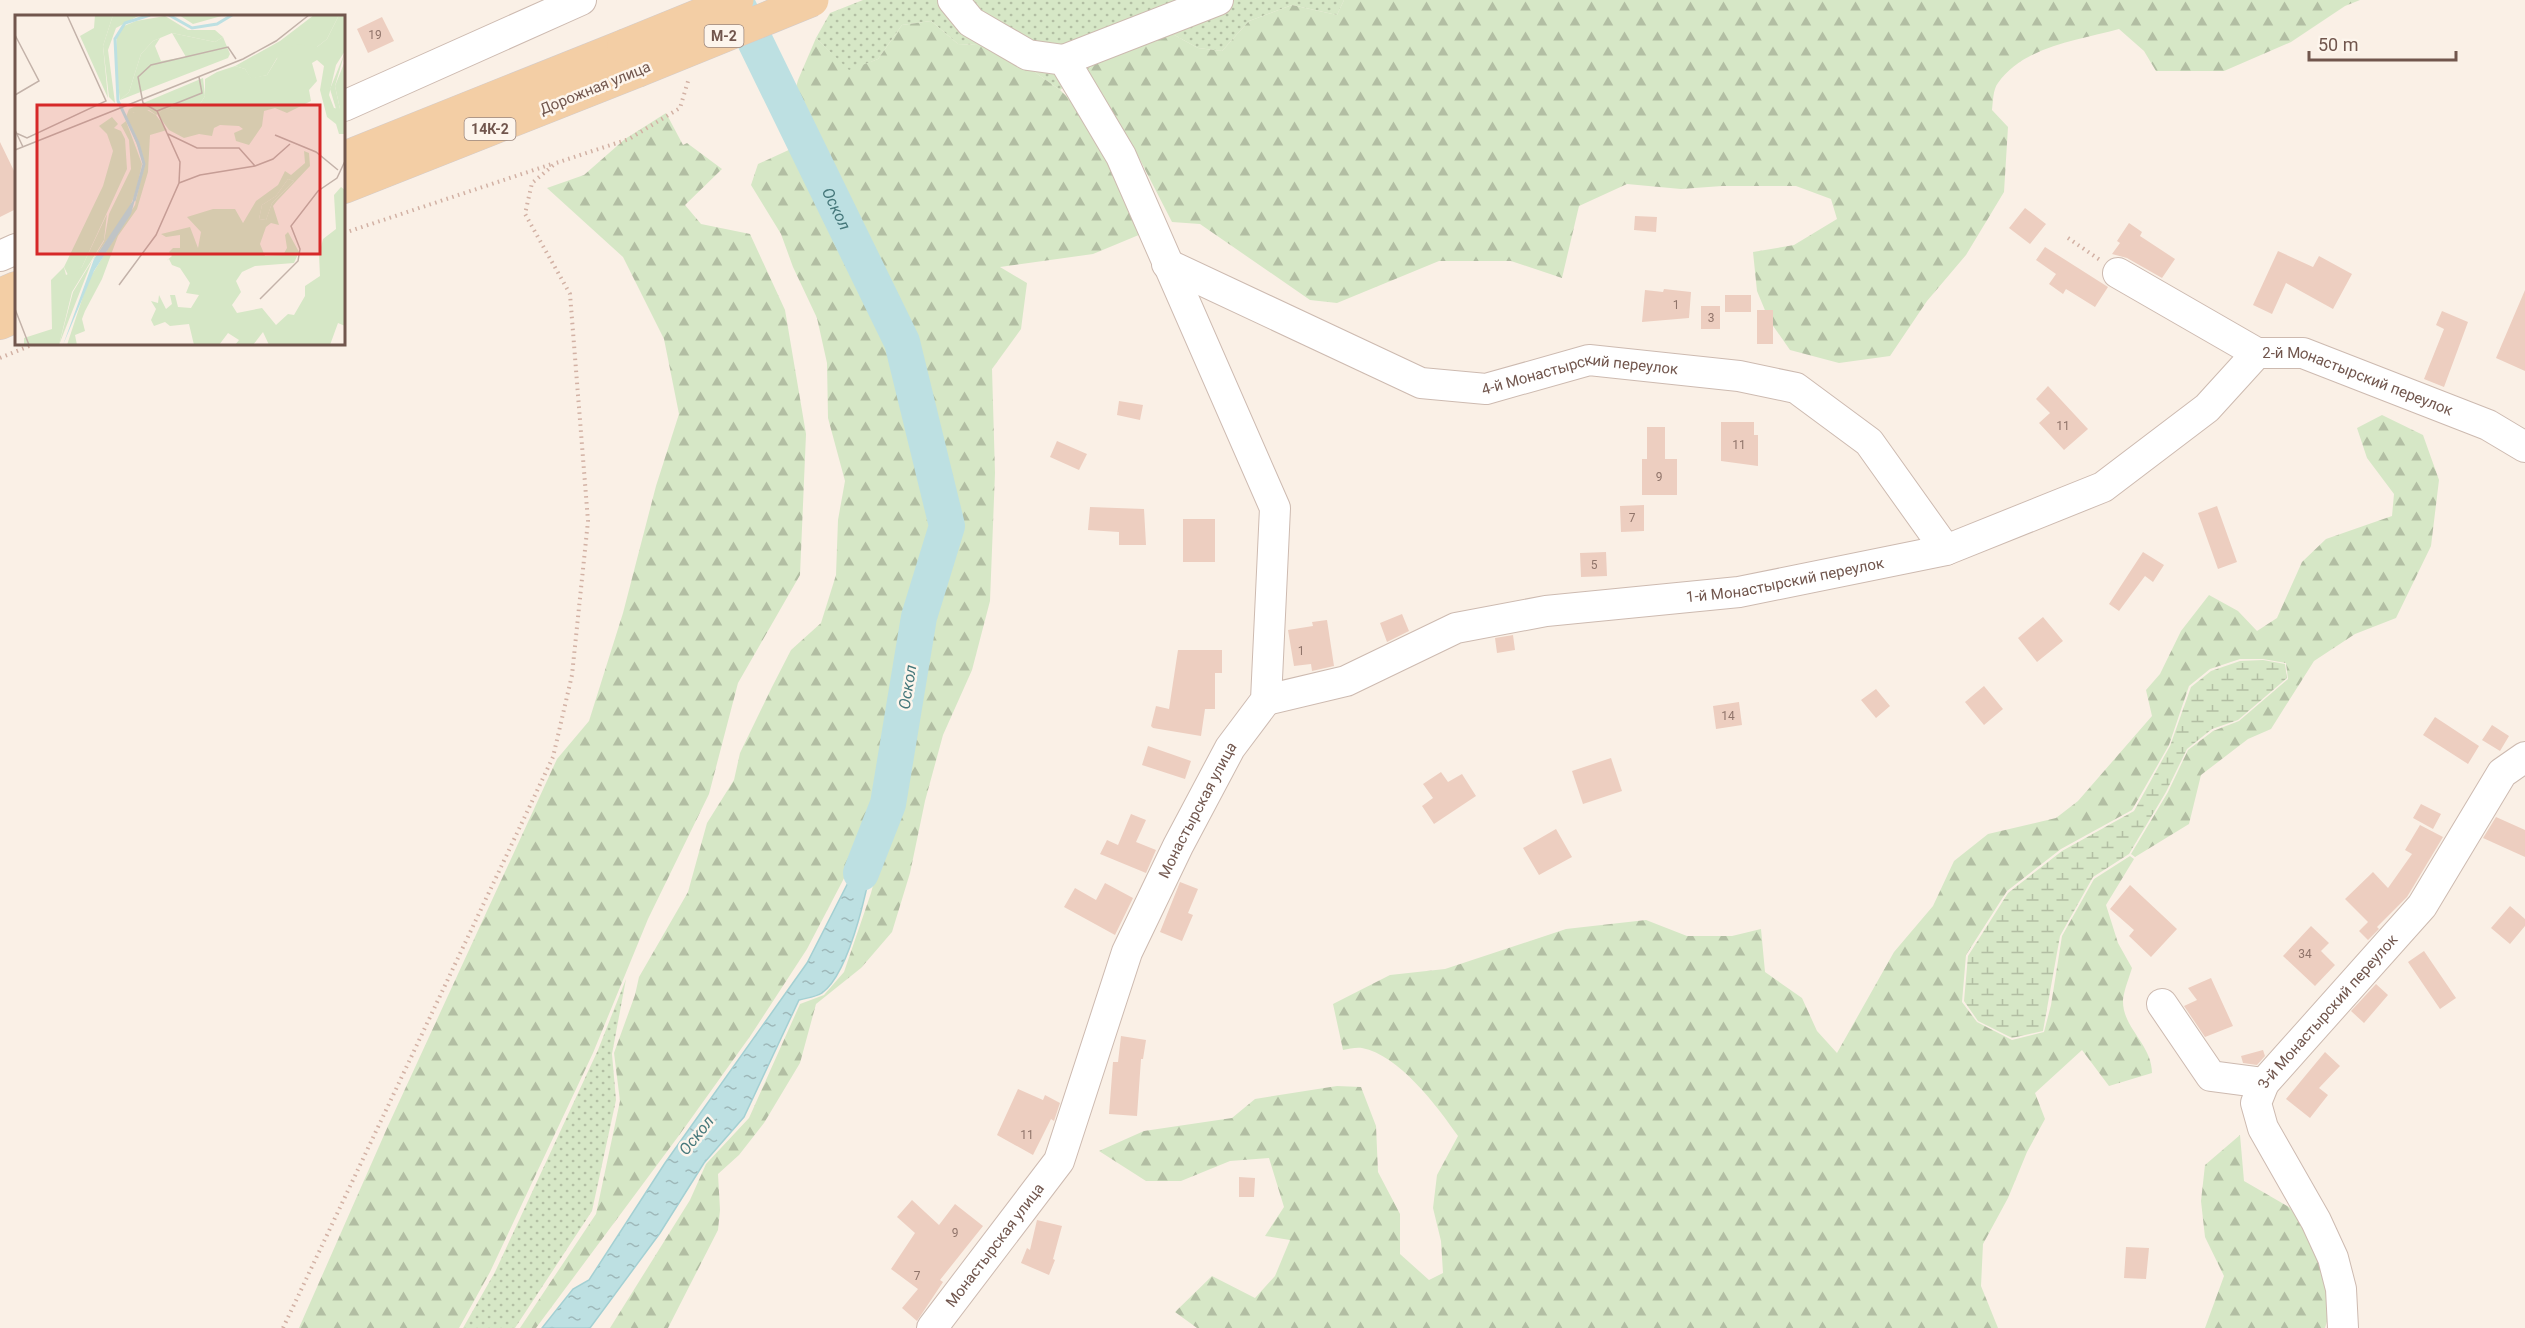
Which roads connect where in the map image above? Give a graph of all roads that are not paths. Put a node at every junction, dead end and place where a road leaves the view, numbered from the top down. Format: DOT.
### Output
graph roads {
  1 [pos="581,0"];
  2 [pos="736,0"];
  3 [pos="812,0"];
  4 [pos="953,0"];
  5 [pos="1218,0"];
  6 [pos="630,59"];
  7 [pos="1064,60"];
  8 [pos="345,106"];
  9 [pos="345,158"];
  10 [pos="345,187"];
  11 [pos="15,249"];
  12 [pos="0,256"];
  13 [pos="1167,264"];
  14 [pos="2118,273"];
  15 [pos="15,288"];
  16 [pos="0,295"];
  17 [pos="15,316"];
  18 [pos="0,322"];
  19 [pos="2257,353"];
  20 [pos="2525,447"];
  21 [pos="1946,550"];
  22 [pos="1266,700"];
  23 [pos="2525,758"];
  24 [pos="2162,1004"];
  25 [pos="2264,1083"];
  26 [pos="932,1328"];
  27 [pos="2343,1328"];
  1 -- 8 [label="lane"];
  2 -- 6 [label="main road, Дорожная улица / М-2, bridge"];
  3 -- 6 [label="main road, Дорожная улица / М-2, bridge"];
  4 -- 7 [label="lane"];
  5 -- 7 [label="lane"];
  6 -- 9 [label="main road, Дорожная улица / 14К-2"];
  6 -- 10 [label="main road, Дорожная улица / 14К-2"];
  7 -- 13 [label="lane"];
  11 -- 12 [label="lane"];
  13 -- 21 [label="lane, 4-й Монастырский переулок"];
  13 -- 22 [label="lane"];
  14 -- 19 [label="lane, 2-й Монастырский переулок"];
  15 -- 16 [label="main road"];
  17 -- 18 [label="main road"];
  19 -- 20 [label="lane, 2-й Монастырский переулок"];
  19 -- 21 [label="lane, 1-й Монастырский переулок"];
  21 -- 22 [label="lane, 1-й Монастырский переулок"];
  22 -- 26 [label="lane, Монастырская улица"];
  23 -- 25 [label="lane, 3-й Монастырский переулок"];
  24 -- 25 [label="lane"];
  25 -- 27 [label="lane, 3-й Монастырский переулок"];
}
